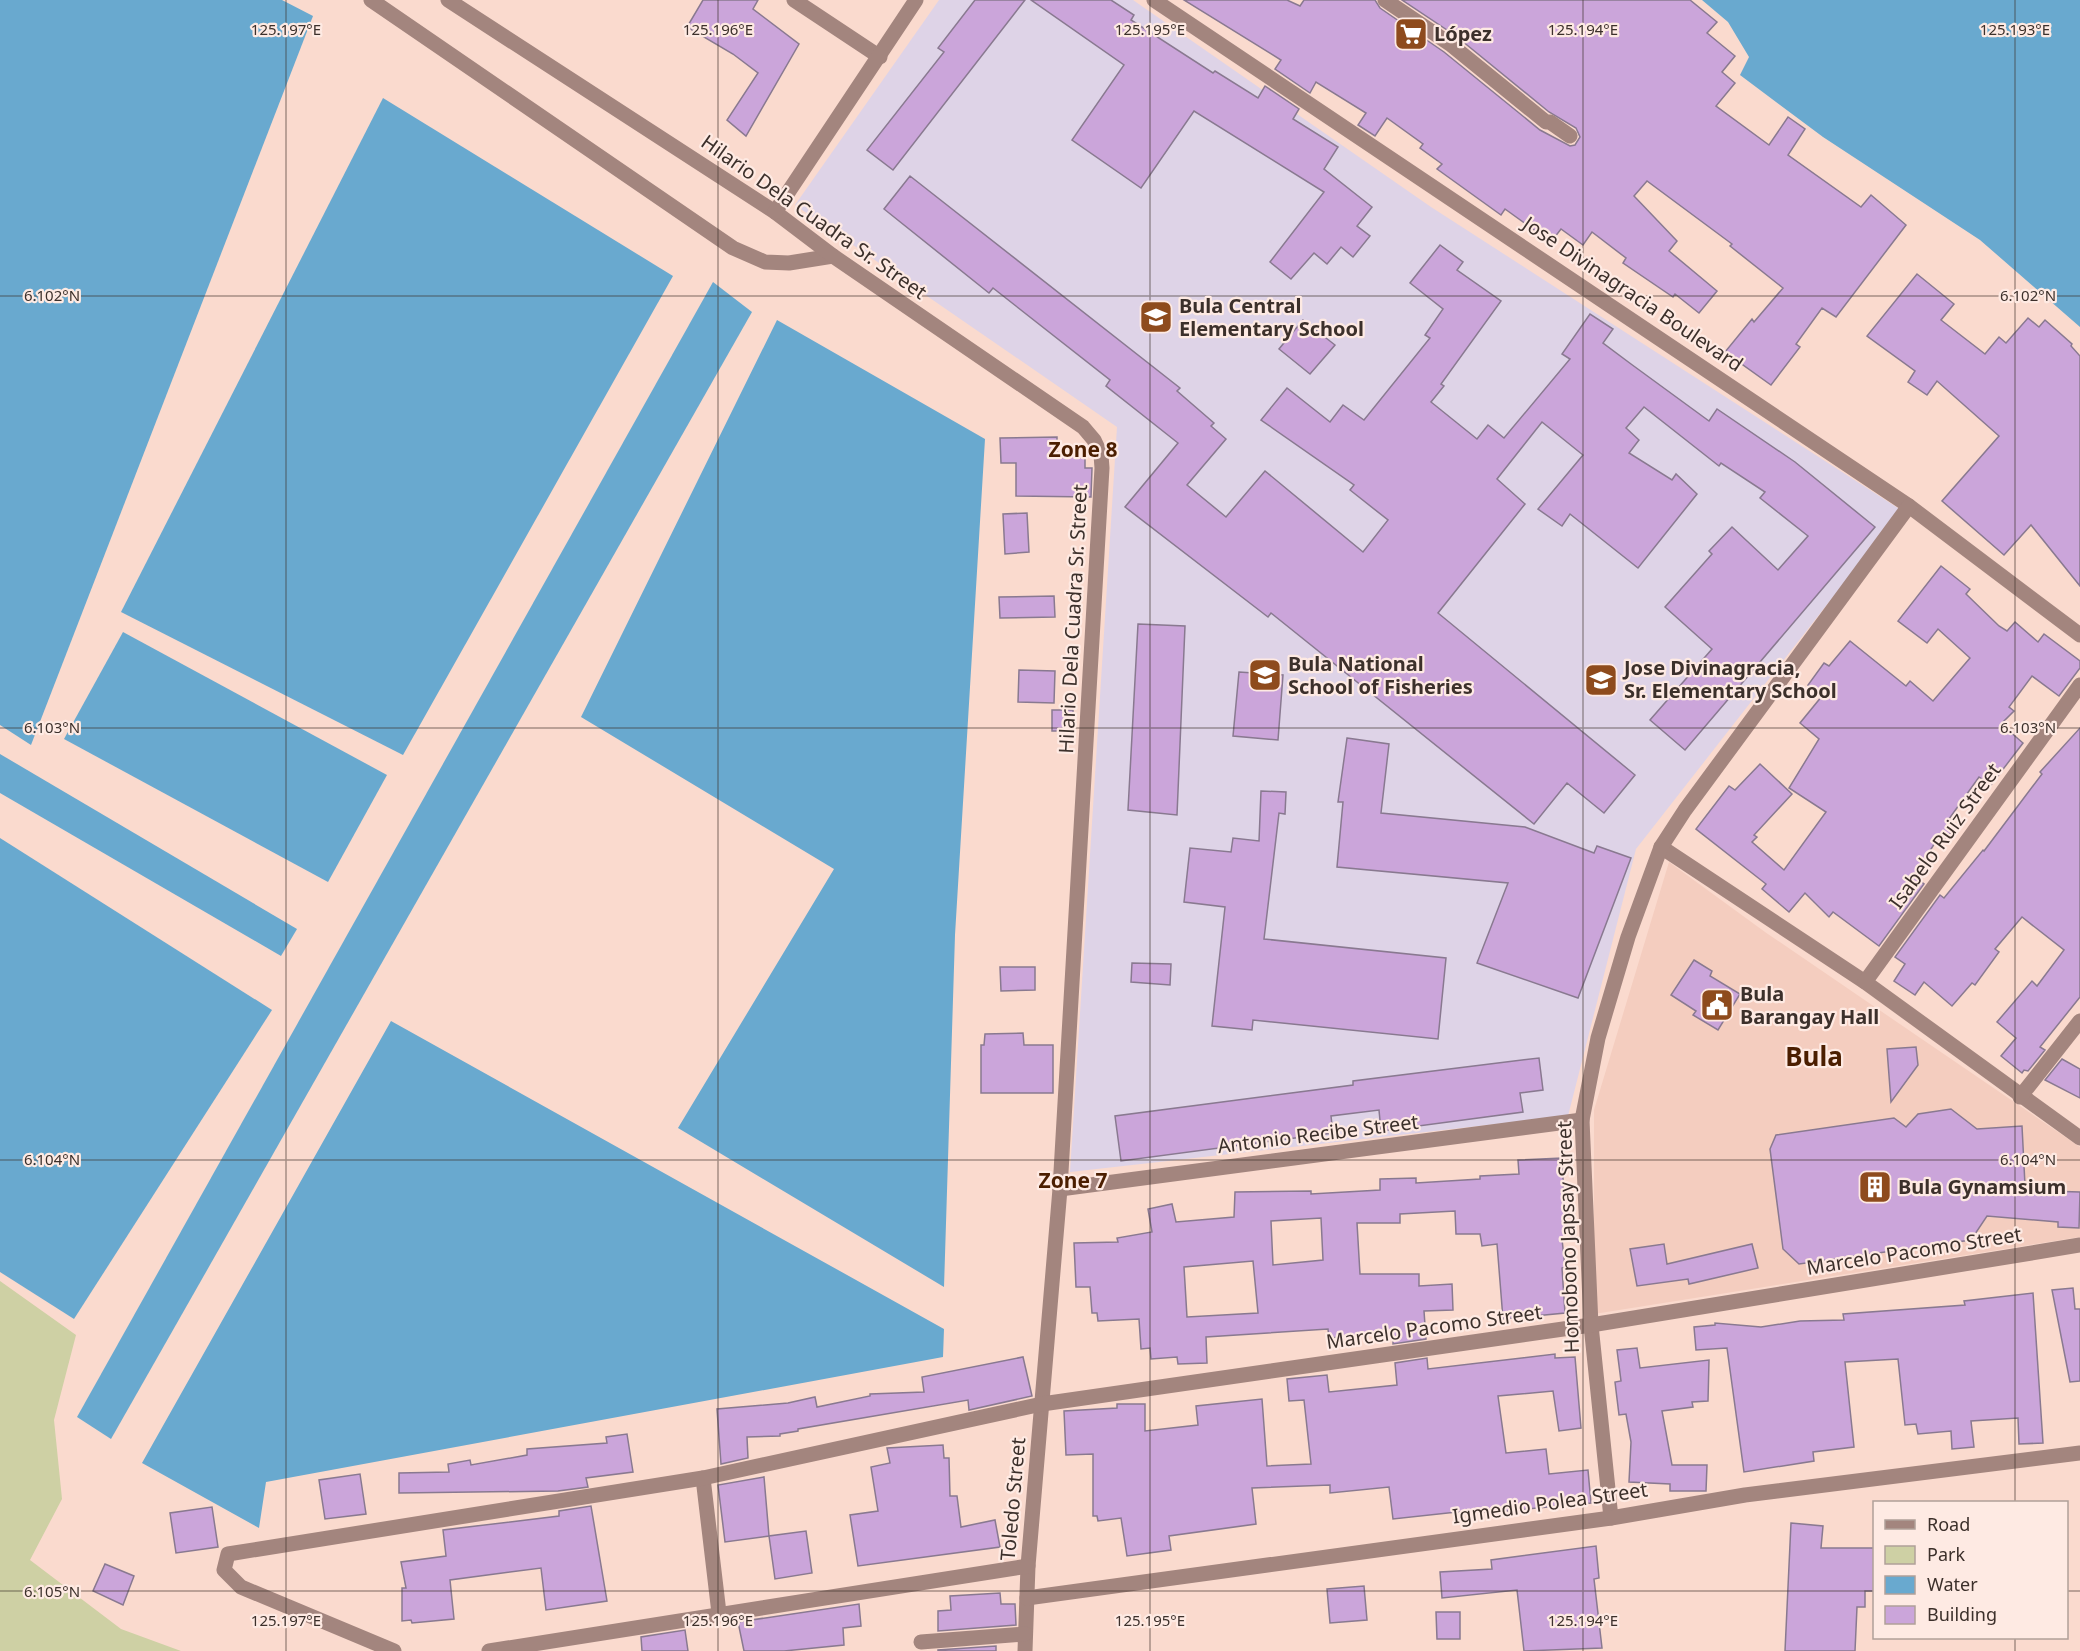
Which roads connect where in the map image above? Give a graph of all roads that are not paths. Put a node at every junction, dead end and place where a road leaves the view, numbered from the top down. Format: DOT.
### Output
graph roads {
  1 [pos="371,0"];
  2 [pos="448,0"];
  3 [pos="794,0"];
  4 [pos="916,0"];
  5 [pos="1154,0"];
  6 [pos="1384,0"];
  7 [pos="880,57"];
  8 [pos="1570,136"];
  9 [pos="775,212"];
  10 [pos="833,256"];
  11 [pos="1909,506"];
  12 [pos="2080,635"];
  13 [pos="2080,685"];
  14 [pos="1661,847"];
  15 [pos="1865,982"];
  16 [pos="2080,1022"];
  17 [pos="2020,1097"];
  18 [pos="1582,1120"];
  19 [pos="2080,1138"];
  20 [pos="1060,1188"];
  21 [pos="2080,1245"];
  22 [pos="1591,1325"];
  23 [pos="1042,1404"];
  24 [pos="2080,1453"];
  25 [pos="703,1478"];
  26 [pos="1611,1518"];
  27 [pos="1028,1566"];
  28 [pos="1027,1598"];
  29 [pos="719,1613"];
  30 [pos="1026,1634"];
  31 [pos="921,1642"];
  32 [pos="394,1651"];
  33 [pos="489,1651"];
  34 [pos="1025,1651"];
  1 -- 10 [label="street"];
  2 -- 9 [label="street, Hilario Dela Cuadra Sr. Street"];
  3 -- 7 [label="street"];
  4 -- 7 [label="street"];
  5 -- 11 [label="street, Jose Divinagracia Boulevard"];
  6 -- 8 [label="street"];
  7 -- 9 [label="street"];
  9 -- 10 [label="street, Hilario Dela Cuadra Sr. Street"];
  10 -- 20 [label="street, Hilario Dela Cuadra Sr. Street"];
  11 -- 12 [label="street, Jose Divinagracia Boulevard"];
  11 -- 14 [label="street, Homobono Japsay Street"];
  13 -- 15 [label="street, Isabelo Ruiz Street"];
  14 -- 15 [label="street"];
  14 -- 18 [label="street, Homobono Japsay Street"];
  15 -- 17 [label="street"];
  16 -- 17 [label="street"];
  17 -- 19 [label="street"];
  18 -- 20 [label="street, Antonio Recibe Street"];
  18 -- 22 [label="street, Homobono Japsay Street"];
  20 -- 23 [label="street, Hilario Dela Cuadra Sr. Street"];
  21 -- 22 [label="street, Marcelo Pacomo Street"];
  22 -- 23 [label="street, Marcelo Pacomo Street"];
  22 -- 26 [label="street, Homobono Japsay Street"];
  23 -- 25 [label="street, Marcelo Pacomo Street"];
  23 -- 27 [label="street, Toledo Street"];
  24 -- 26 [label="street, Igmedio Polea Street"];
  25 -- 29 [label="street"];
  25 -- 32 [label="street, Marcelo Pacomo Street"];
  26 -- 28 [label="street, Igmedio Polea Street"];
  27 -- 28 [label="street, Toledo Street"];
  27 -- 29 [label="street"];
  28 -- 30 [label="street, Toledo Street"];
  29 -- 33 [label="street"];
  30 -- 31 [label="street"];
  30 -- 34 [label="street, Toledo Street"];
}
